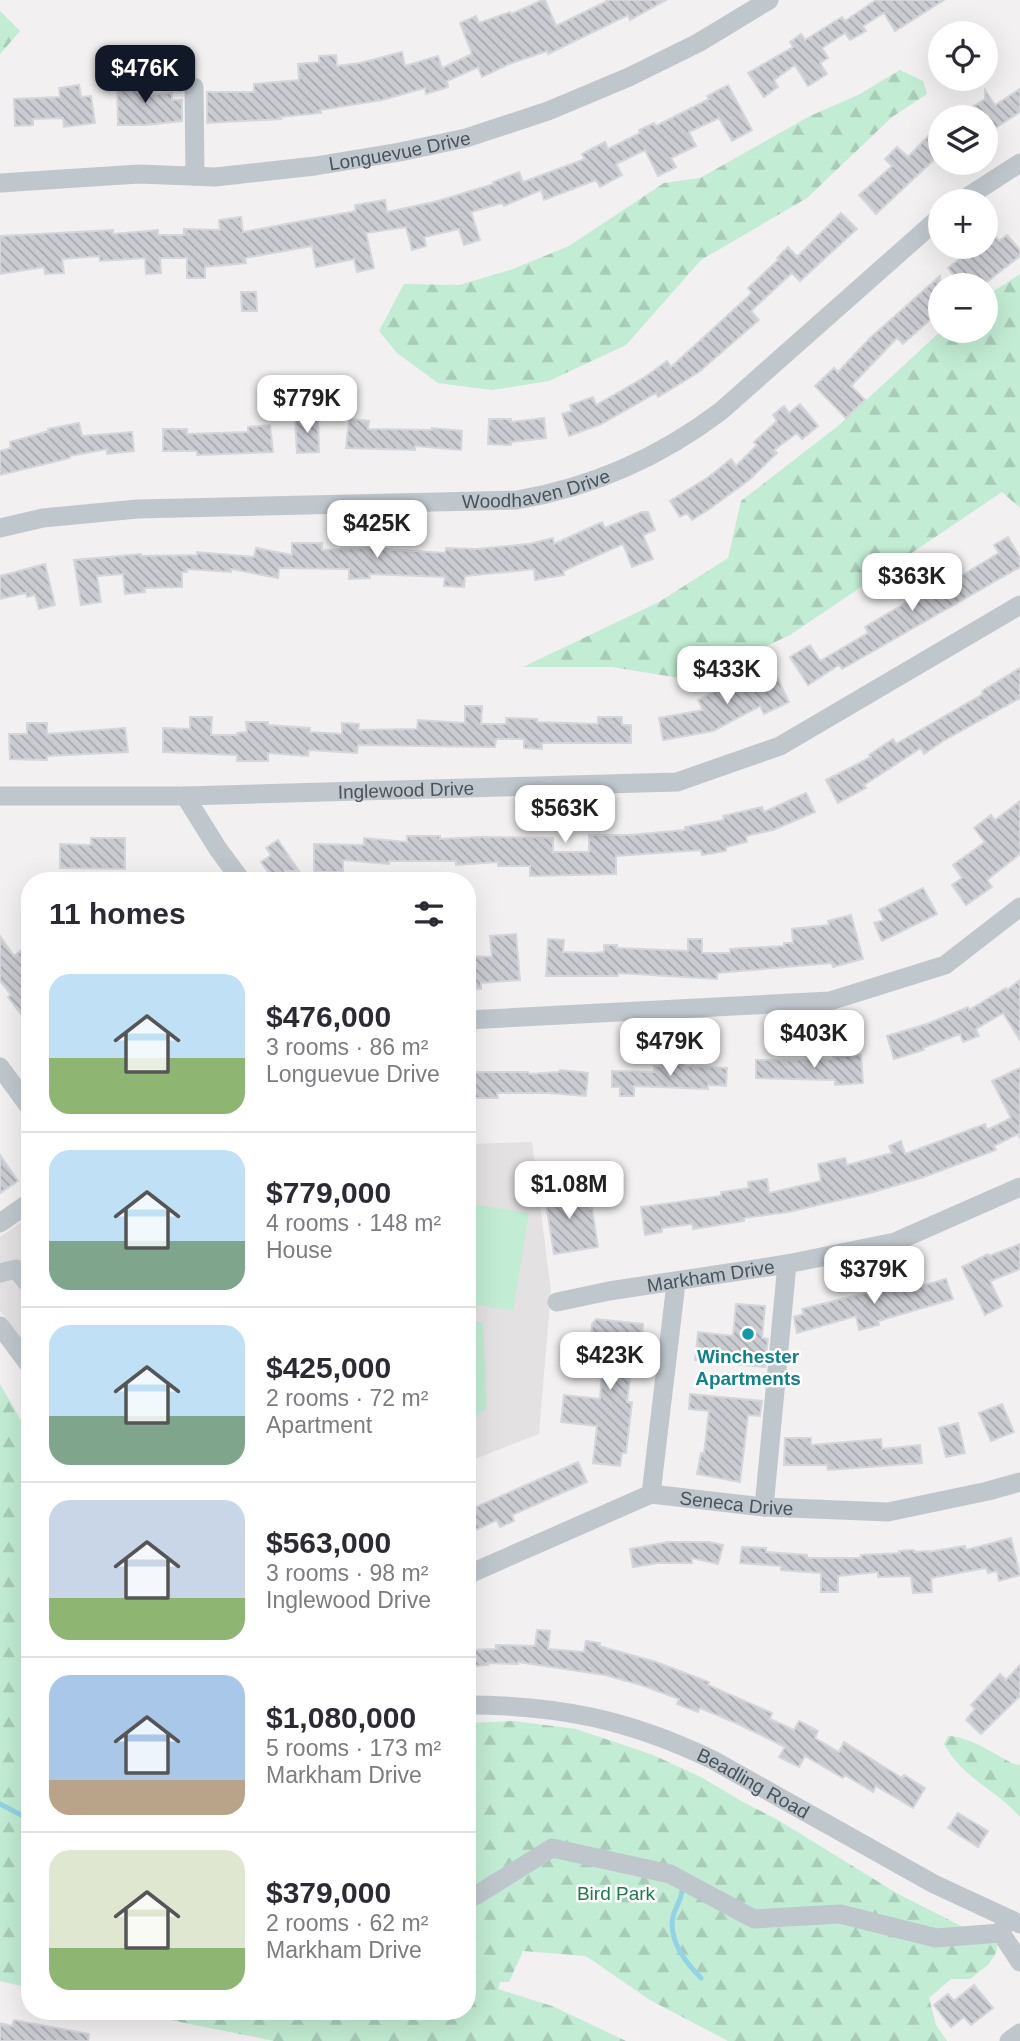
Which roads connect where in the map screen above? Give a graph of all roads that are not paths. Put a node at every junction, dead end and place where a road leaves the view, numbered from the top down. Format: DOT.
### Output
graph roads {
  1 [pos="769,0"];
  2 [pos="194,87"];
  3 [pos="1020,163"];
  4 [pos="195,176"];
  5 [pos="0,183"];
  6 [pos="980,189"];
  7 [pos="928,228"];
  8 [pos="0,528"];
  9 [pos="1020,606"];
  10 [pos="0,796"];
  11 [pos="184,796"];
  12 [pos="235,872"];
  13 [pos="1020,907"];
  14 [pos="476,1020"];
  15 [pos="0,1067"];
  16 [pos="21,1096"];
  17 [pos="1020,1187"];
  18 [pos="21,1208"];
  19 [pos="0,1223"];
  20 [pos="787,1264"];
  21 [pos="0,1273"];
  22 [pos="21,1275"];
  23 [pos="676,1283"];
  24 [pos="557,1302"];
  25 [pos="0,1326"];
  26 [pos="21,1354"];
  27 [pos="1020,1482"];
  28 [pos="651,1494"];
  29 [pos="764,1507"];
  30 [pos="476,1571"];
  31 [pos="476,1705"];
  32 [pos="476,1895"];
  33 [pos="1009,1926"];
  34 [pos="1020,1962"];
  35 [pos="1020,2033"];
  36 [pos="1009,2041"];
  1 -- 4 [label="street, Longuevue Drive"];
  2 -- 4 [label="street"];
  3 -- 6 [label="street"];
  4 -- 5 [label="street, Longuevue Drive"];
  7 -- 8 [label="street, Woodhaven Drive"];
  9 -- 11 [label="street, Inglewood Drive"];
  10 -- 11 [label="street, Inglewood Drive"];
  11 -- 12 [label="street"];
  13 -- 14 [label="street"];
  15 -- 16 [label="street"];
  17 -- 20 [label="street, Markham Drive"];
  18 -- 19 [label="street"];
  20 -- 23 [label="street, Markham Drive"];
  20 -- 29 [label="street"];
  21 -- 22 [label="street"];
  23 -- 24 [label="street, Markham Drive"];
  23 -- 28 [label="street"];
  25 -- 26 [label="street"];
  27 -- 29 [label="street, Seneca Drive"];
  28 -- 29 [label="street, Seneca Drive"];
  28 -- 30 [label="street"];
  31 -- 33 [label="street, Beadling Road"];
  32 -- 33 [label="street"];
  33 -- 34 [label="street"];
  35 -- 36 [label="street"];
}
